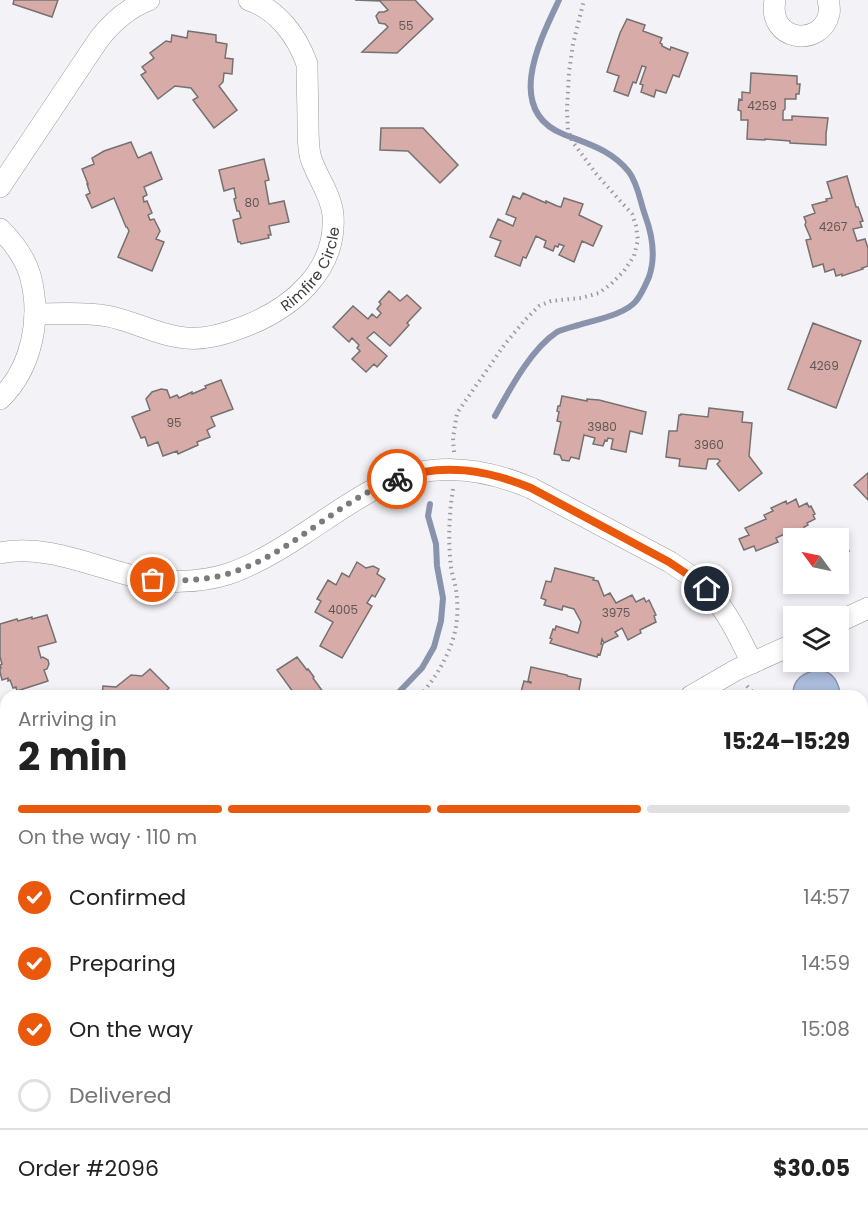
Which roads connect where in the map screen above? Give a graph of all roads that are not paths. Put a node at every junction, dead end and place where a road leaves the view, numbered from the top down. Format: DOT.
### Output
graph roads {
  1 [pos="149,0"];
  2 [pos="249,0"];
  3 [pos="775,0"];
  4 [pos="829,0"];
  5 [pos="0,187"];
  6 [pos="0,228"];
  7 [pos="34,314"];
  8 [pos="0,399"];
  9 [pos="0,553"];
  10 [pos="868,608"];
  11 [pos="849,617"];
  12 [pos="783,649"];
  13 [pos="752,663"];
  14 [pos="702,690"];
  1 -- 5 [label="street"];
  2 -- 7 [label="street, Rimfire Circle"];
  3 -- 4 [label="street"];
  6 -- 7 [label="street"];
  7 -- 8 [label="street"];
  9 -- 13 [label="street"];
  10 -- 11 [label="street"];
  12 -- 13 [label="street"];
  13 -- 14 [label="street"];
}
